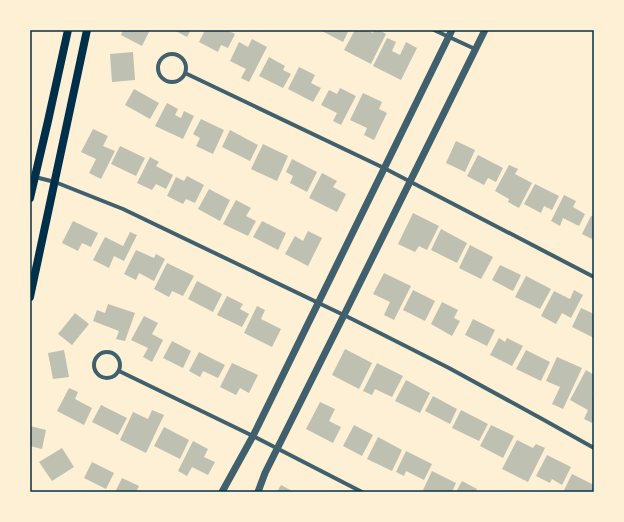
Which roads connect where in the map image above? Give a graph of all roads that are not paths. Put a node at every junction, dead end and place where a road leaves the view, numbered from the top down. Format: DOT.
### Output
graph roads {
  1 [pos="68,30"];
  2 [pos="87,30"];
  3 [pos="434,30"];
  4 [pos="484,30"];
  5 [pos="450,33"];
  6 [pos="476,49"];
  7 [pos="185,73"];
  8 [pos="384,168"];
  9 [pos="35,177"];
  10 [pos="410,181"];
  11 [pos="55,182"];
  12 [pos="30,198"];
  13 [pos="594,277"];
  14 [pos="30,297"];
  15 [pos="319,303"];
  16 [pos="344,315"];
  17 [pos="119,371"];
  18 [pos="253,436"];
  19 [pos="278,448"];
  20 [pos="594,448"];
  21 [pos="222,492"];
  22 [pos="258,492"];
  23 [pos="362,492"];
  1 -- 9 [label="main road"];
  2 -- 11 [label="main road"];
  3 -- 5 [label="street"];
  4 -- 6 [label="street"];
  5 -- 6 [label="street"];
  5 -- 8 [label="street"];
  6 -- 10 [label="street"];
  7 -- 7 [label="street"];
  7 -- 8 [label="street"];
  8 -- 10 [label="street"];
  8 -- 15 [label="street"];
  9 -- 11 [label="street"];
  9 -- 12 [label="main road"];
  10 -- 13 [label="street"];
  10 -- 16 [label="street"];
  11 -- 14 [label="main road"];
  11 -- 15 [label="street"];
  15 -- 16 [label="street"];
  15 -- 18 [label="street"];
  16 -- 19 [label="street"];
  16 -- 20 [label="street"];
  17 -- 17 [label="street"];
  17 -- 18 [label="street"];
  18 -- 19 [label="street"];
  18 -- 21 [label="street"];
  19 -- 22 [label="street"];
  19 -- 23 [label="street"];
}
